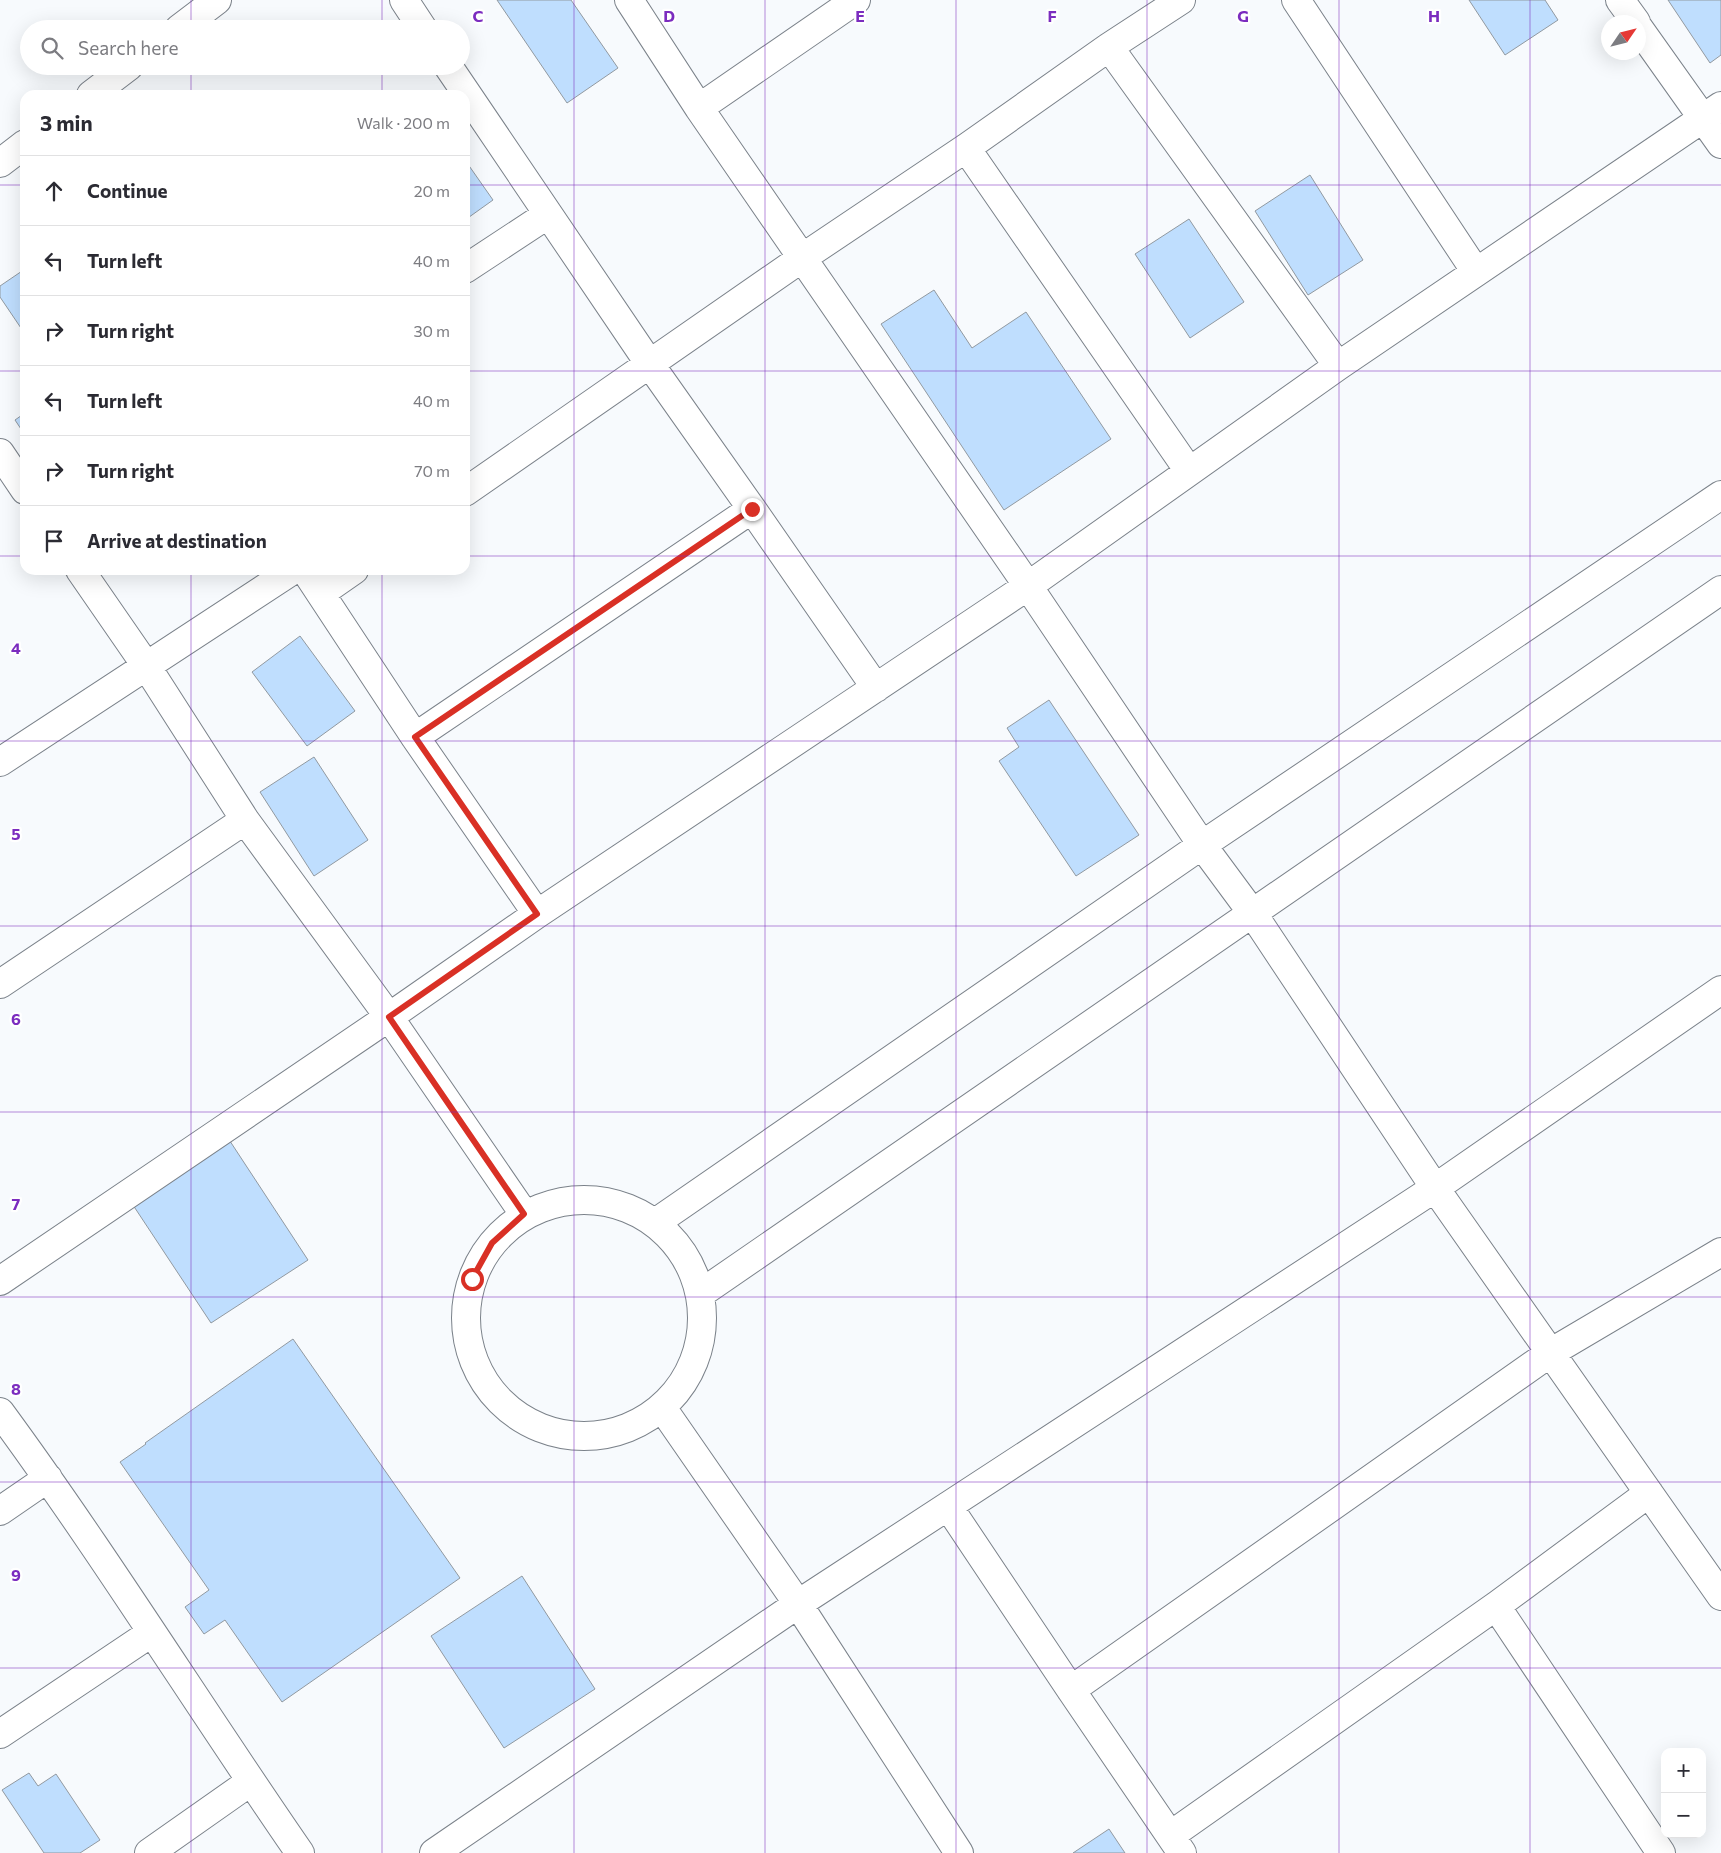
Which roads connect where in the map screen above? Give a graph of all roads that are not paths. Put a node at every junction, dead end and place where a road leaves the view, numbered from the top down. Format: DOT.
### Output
graph roads {
  1 [pos="217,0"];
  2 [pos="404,0"];
  3 [pos="629,0"];
  4 [pos="856,0"];
  5 [pos="1181,0"];
  6 [pos="1296,0"];
  7 [pos="1620,0"];
  8 [pos="1631,15"];
  9 [pos="191,20"];
  10 [pos="417,20"];
  11 [pos="1646,35"];
  12 [pos="1109,47"];
  13 [pos="117,75"];
  14 [pos="454,75"];
  15 [pos="98,90"];
  16 [pos="464,90"];
  17 [pos="470,99"];
  18 [pos="699,108"];
  19 [pos="1712,112"];
  20 [pos="1721,144"];
  21 [pos="966,148"];
  22 [pos="547,215"];
  23 [pos="802,258"];
  24 [pos="470,266"];
  25 [pos="1476,272"];
  26 [pos="649,363"];
  27 [pos="1338,366"];
  28 [pos="0,453"];
  29 [pos="1189,471"];
  30 [pos="20,483"];
  31 [pos="470,488"];
  32 [pos="1721,495"];
  33 [pos="752,509"];
  34 [pos="83,575"];
  35 [pos="285,575"];
  36 [pos="308,575"];
  37 [pos="347,575"];
  38 [pos="1028,586"];
  39 [pos="1721,590"];
  40 [pos="321,593"];
  41 [pos="147,667"];
  42 [pos="876,688"];
  43 [pos="415,737"];
  44 [pos="0,762"];
  45 [pos="245,820"];
  46 [pos="1202,845"];
  47 [pos="537,914"];
  48 [pos="1253,914"];
  49 [pos="0,984"];
  50 [pos="1721,990"];
  51 [pos="389,1017"];
  52 [pos="1435,1188"];
  53 [pos="524,1214"];
  54 [pos="656,1223"];
  55 [pos="1721,1252"];
  56 [pos="0,1281"];
  57 [pos="700,1294"];
  58 [pos="1550,1353"];
  59 [pos="663,1409"];
  60 [pos="0,1412"];
  61 [pos="48,1478"];
  62 [pos="1649,1493"];
  63 [pos="948,1506"];
  64 [pos="0,1510"];
  65 [pos="1721,1596"];
  66 [pos="798,1604"];
  67 [pos="1496,1606"];
  68 [pos="151,1633"];
  69 [pos="1071,1690"];
  70 [pos="0,1734"];
  71 [pos="250,1782"];
  72 [pos="1176,1844"];
  73 [pos="149,1853"];
  74 [pos="300,1853"];
  75 [pos="434,1853"];
  76 [pos="959,1853"];
  77 [pos="1661,1853"];
  1 -- 9 [label="street"];
  2 -- 10 [label="street"];
  3 -- 18 [label="street"];
  4 -- 18 [label="street"];
  5 -- 12 [label="street"];
  6 -- 25 [label="street"];
  7 -- 8 [label="street"];
  11 -- 19 [label="street"];
  12 -- 21 [label="street"];
  12 -- 27 [label="street"];
  13 -- 15 [label="street"];
  14 -- 16 [label="street"];
  17 -- 22 [label="street"];
  18 -- 23 [label="street"];
  19 -- 20 [label="street"];
  19 -- 25 [label="street"];
  21 -- 23 [label="street"];
  21 -- 29 [label="street"];
  22 -- 24 [label="street"];
  22 -- 26 [label="street"];
  23 -- 26 [label="street"];
  23 -- 38 [label="street"];
  25 -- 27 [label="street"];
  26 -- 31 [label="street"];
  26 -- 33 [label="street"];
  27 -- 29 [label="street"];
  28 -- 30 [label="street"];
  29 -- 38 [label="street"];
  32 -- 46 [label="street"];
  33 -- 42 [label="street"];
  33 -- 43 [label="street"];
  34 -- 41 [label="street"];
  35 -- 41 [label="street"];
  36 -- 40 [label="street"];
  37 -- 40 [label="street"];
  38 -- 42 [label="street"];
  38 -- 46 [label="street"];
  39 -- 48 [label="street"];
  40 -- 43 [label="street"];
  41 -- 44 [label="street"];
  41 -- 45 [label="street"];
  42 -- 47 [label="street"];
  43 -- 47 [label="street"];
  45 -- 49 [label="street"];
  45 -- 51 [label="street"];
  46 -- 48 [label="street"];
  46 -- 54 [label="street"];
  47 -- 51 [label="street"];
  48 -- 52 [label="street"];
  48 -- 57 [label="street"];
  50 -- 52 [label="street"];
  51 -- 53 [label="street"];
  51 -- 56 [label="street"];
  52 -- 58 [label="street"];
  52 -- 63 [label="street"];
  53 -- 54 [label="street"];
  53 -- 59 [label="street"];
  54 -- 57 [label="street"];
  55 -- 58 [label="street"];
  57 -- 59 [label="street"];
  58 -- 62 [label="street"];
  58 -- 69 [label="street"];
  59 -- 66 [label="street"];
  60 -- 61 [label="street"];
  61 -- 64 [label="street"];
  61 -- 68 [label="street"];
  62 -- 65 [label="street"];
  62 -- 67 [label="street"];
  63 -- 66 [label="street"];
  63 -- 69 [label="street"];
  66 -- 75 [label="street"];
  66 -- 76 [label="street"];
  67 -- 72 [label="street"];
  67 -- 77 [label="street"];
  68 -- 70 [label="street"];
  68 -- 71 [label="street"];
  69 -- 72 [label="street"];
  71 -- 73 [label="street"];
  71 -- 74 [label="street"];
}
